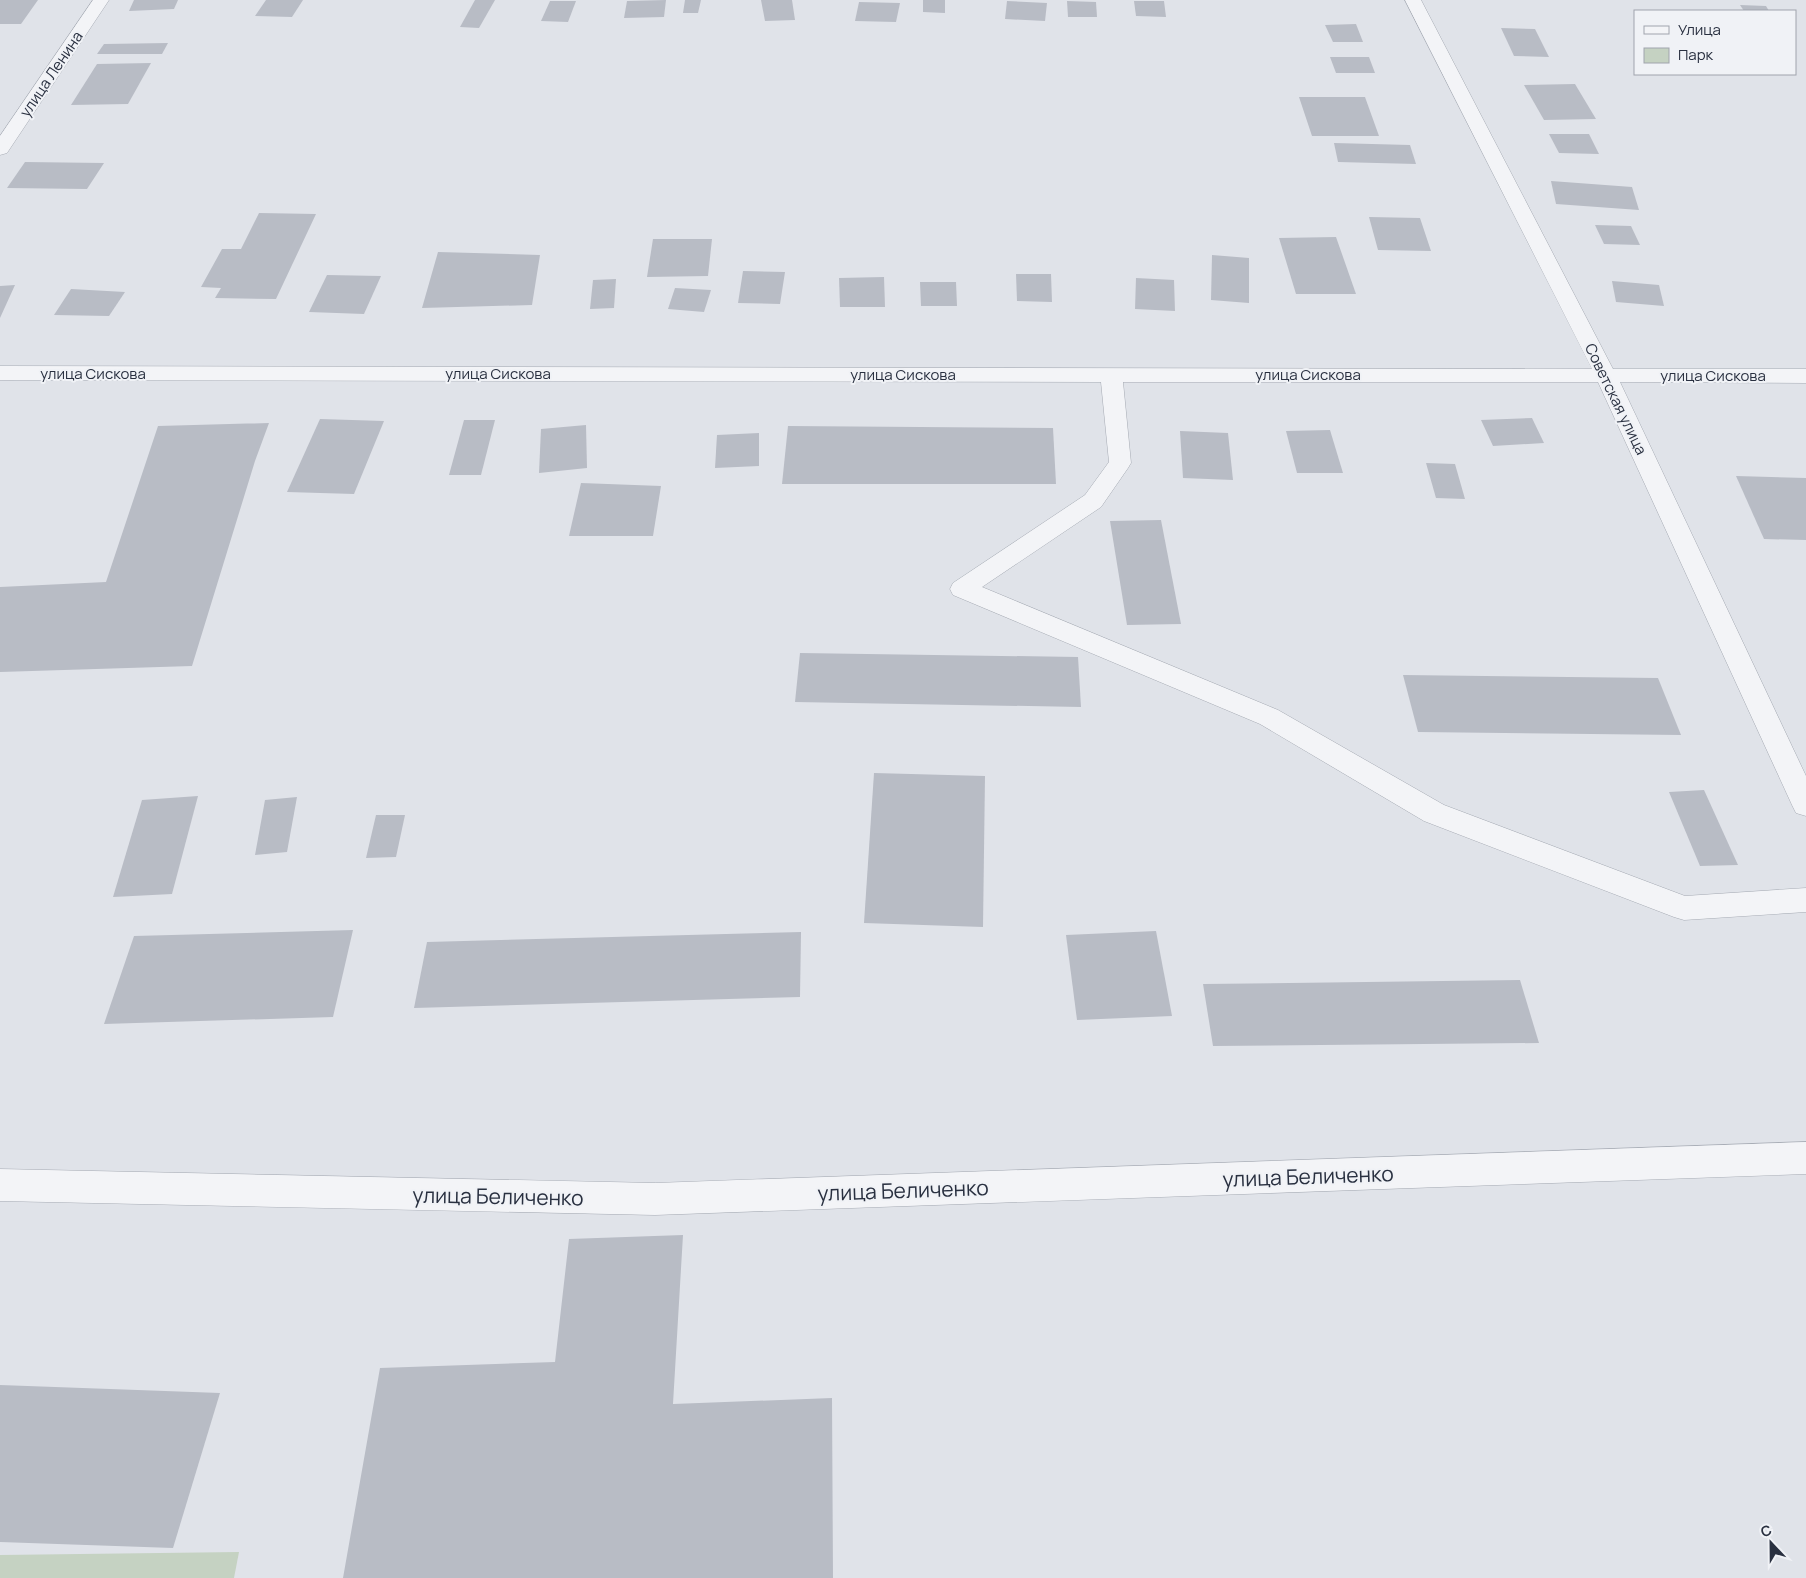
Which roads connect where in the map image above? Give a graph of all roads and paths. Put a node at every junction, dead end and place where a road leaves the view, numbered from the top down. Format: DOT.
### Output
graph roads {
  1 [pos="101,0"];
  2 [pos="1413,0"];
  3 [pos="0,149"];
  4 [pos="0,373"];
  5 [pos="1111,374"];
  6 [pos="1605,374"];
  7 [pos="1806,376"];
  8 [pos="1806,805"];
  9 [pos="1806,900"];
  10 [pos="1806,1158"];
  11 [pos="0,1185"];
  1 -- 3 [label="street, улица Ленина"];
  2 -- 6 [label="street, Советская улица"];
  4 -- 5 [label="street, улица Сискова"];
  5 -- 6 [label="street, улица Сискова"];
  5 -- 9 [label="street"];
  6 -- 7 [label="street, улица Сискова"];
  6 -- 8 [label="street, Советская улица"];
  10 -- 11 [label="street, улица Беличенко"];
}
